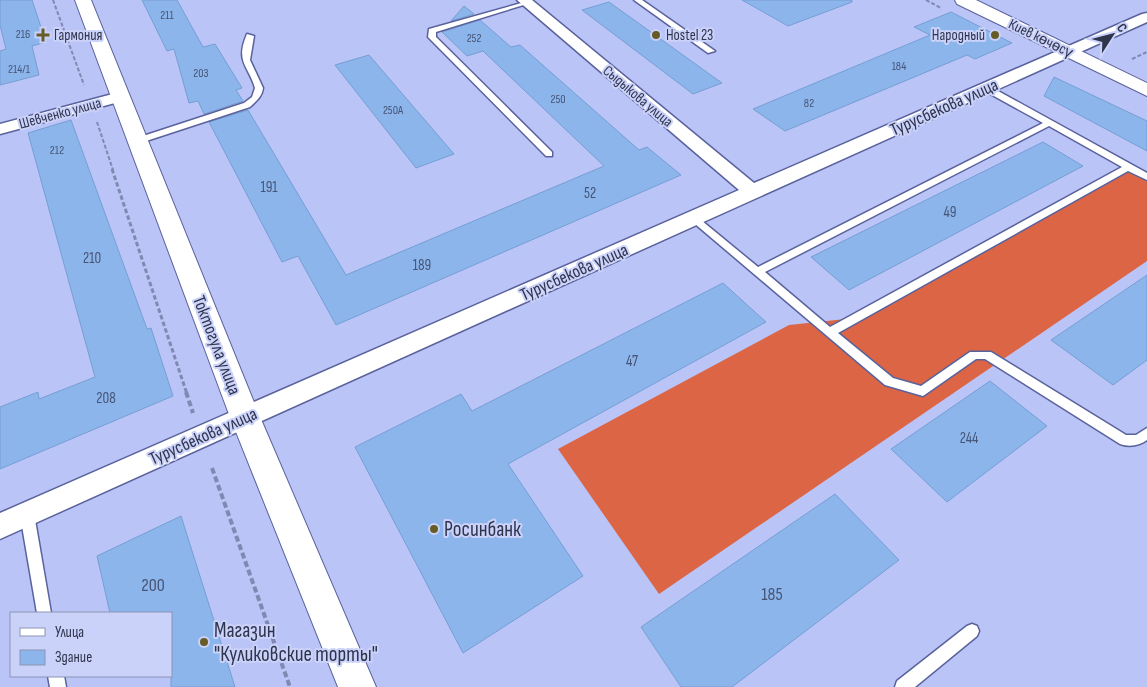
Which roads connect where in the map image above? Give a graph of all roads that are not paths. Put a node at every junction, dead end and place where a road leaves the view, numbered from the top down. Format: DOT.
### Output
graph roads {
  1 [pos="83,0"];
  2 [pos="638,0"];
  3 [pos="963,0"];
  4 [pos="526,2"];
  5 [pos="1147,17"];
  6 [pos="250,36"];
  7 [pos="711,51"];
  8 [pos="1068,51"];
  9 [pos="986,88"];
  10 [pos="1147,90"];
  11 [pos="120,97"];
  12 [pos="1049,123"];
  13 [pos="0,130"];
  14 [pos="137,141"];
  15 [pos="549,154"];
  16 [pos="1128,167"];
  17 [pos="1147,177"];
  18 [pos="753,192"];
  19 [pos="693,218"];
  20 [pos="758,272"];
  21 [pos="830,332"];
  22 [pos="245,417"];
  23 [pos="1147,433"];
  24 [pos="27,514"];
  25 [pos="0,526"];
  26 [pos="44,612"];
  27 [pos="972,631"];
  28 [pos="357,687"];
  29 [pos="903,687"];
  1 -- 11 [label="main road, Токтогула улица"];
  2 -- 7 [label="lane"];
  3 -- 8 [label="main road, Киев көчөсү"];
  4 -- 15 [label="lane"];
  4 -- 18 [label="street, Сыдыкова улица"];
  5 -- 8 [label="street, Турусбекова улица"];
  6 -- 14 [label="lane"];
  8 -- 9 [label="street, Турусбекова улица"];
  8 -- 10 [label="main road, Киев көчөсү"];
  9 -- 12 [label="lane"];
  9 -- 18 [label="street, Турусбекова улица"];
  11 -- 13 [label="street, Шевченко улица"];
  11 -- 14 [label="main road, Токтогула улица"];
  12 -- 16 [label="lane"];
  12 -- 20 [label="lane"];
  14 -- 22 [label="main road, Токтогула улица"];
  16 -- 17 [label="lane"];
  16 -- 21 [label="lane"];
  18 -- 19 [label="street, Турусбекова улица"];
  19 -- 20 [label="lane"];
  19 -- 22 [label="street, Турусбекова улица"];
  20 -- 21 [label="lane"];
  21 -- 23 [label="lane"];
  22 -- 24 [label="street, Турусбекова улица"];
  22 -- 28 [label="main road, Токтогула улица"];
  24 -- 25 [label="street, Турусбекова улица"];
  24 -- 26 [label="lane"];
  27 -- 29 [label="lane"];
}
